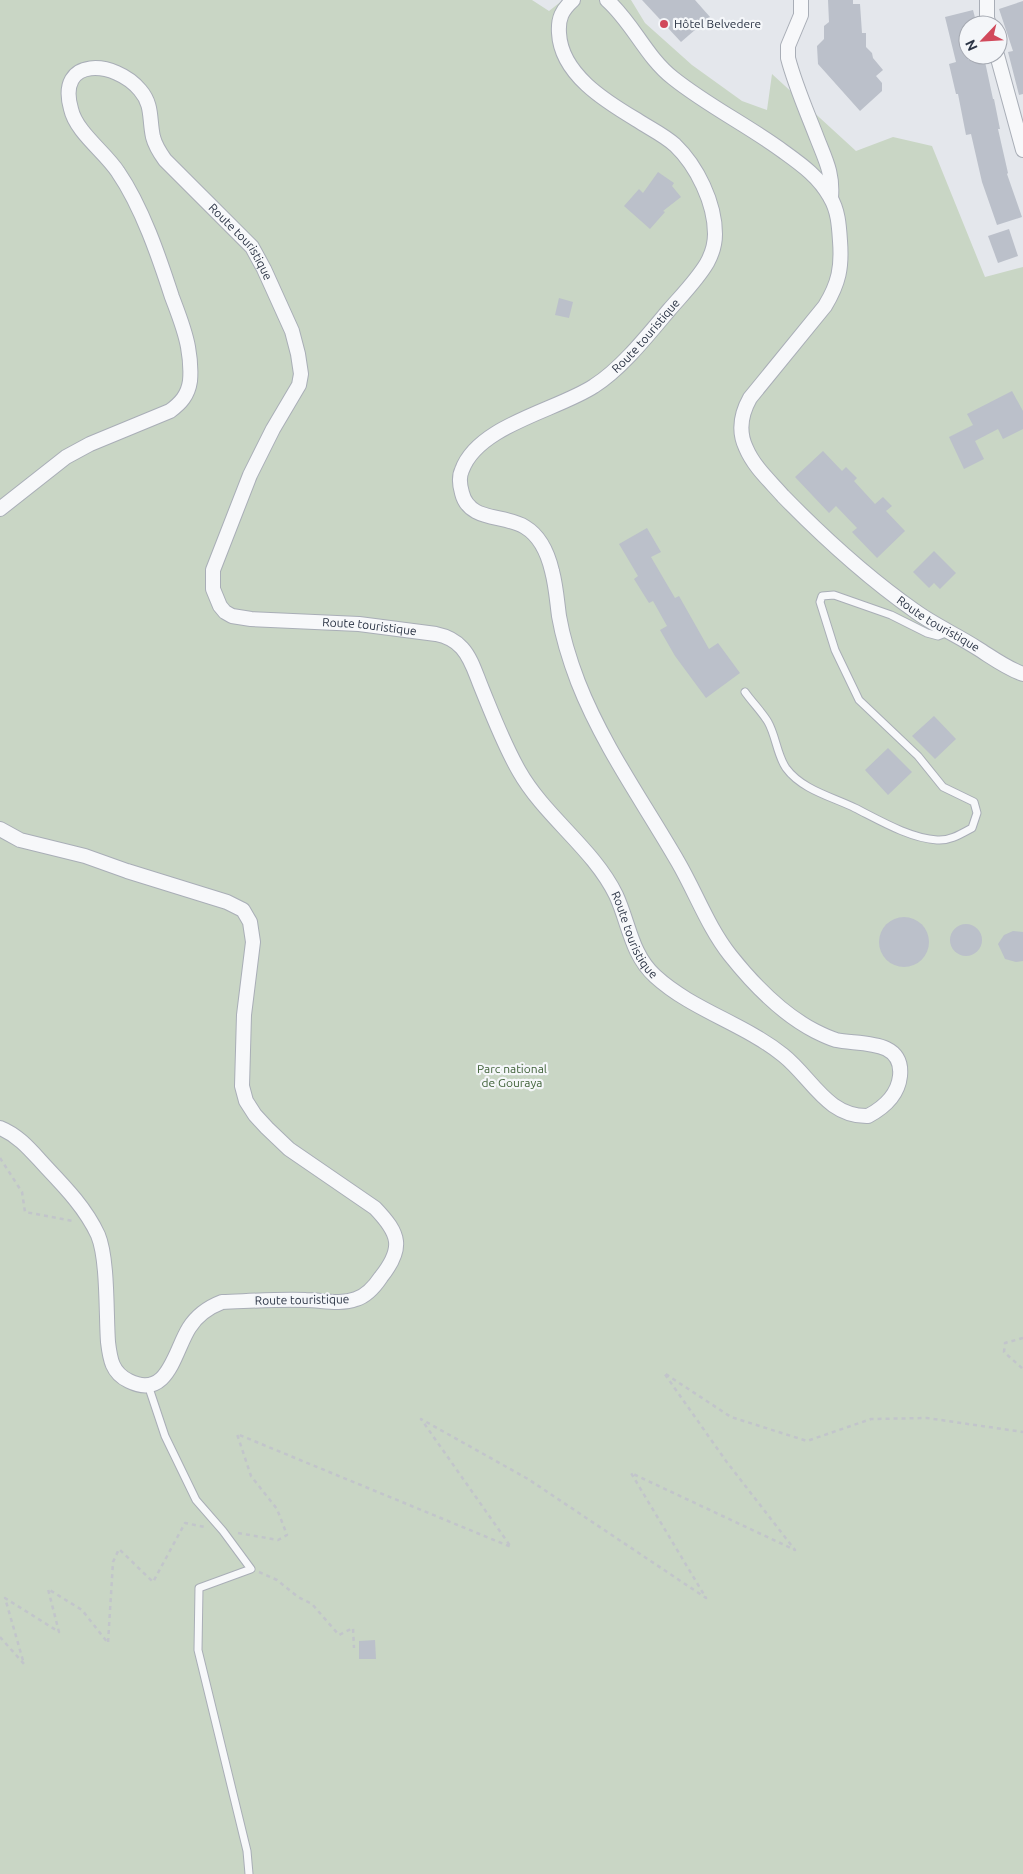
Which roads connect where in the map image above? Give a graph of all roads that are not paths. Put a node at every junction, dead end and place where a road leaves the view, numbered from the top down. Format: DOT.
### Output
graph roads {
  1 [pos="573,0"];
  2 [pos="608,0"];
  3 [pos="802,0"];
  4 [pos="987,0"];
  5 [pos="988,15"];
  6 [pos="1000,65"];
  7 [pos="1023,150"];
  8 [pos="831,198"];
  9 [pos="0,509"];
  10 [pos="950,632"];
  11 [pos="1023,674"];
  12 [pos="744,692"];
  13 [pos="0,829"];
  14 [pos="0,1128"];
  15 [pos="148,1386"];
  16 [pos="249,1874"];
  1 -- 9 [label="street, Route touristique"];
  2 -- 8 [label="street, Route touristique"];
  3 -- 8 [label="street"];
  4 -- 5 [label="street"];
  6 -- 7 [label="street"];
  8 -- 10 [label="street, Route touristique"];
  10 -- 11 [label="street, Route touristique"];
  10 -- 12 [label="lane"];
  13 -- 15 [label="street, Route touristique"];
  14 -- 15 [label="street"];
  15 -- 16 [label="lane"];
}
